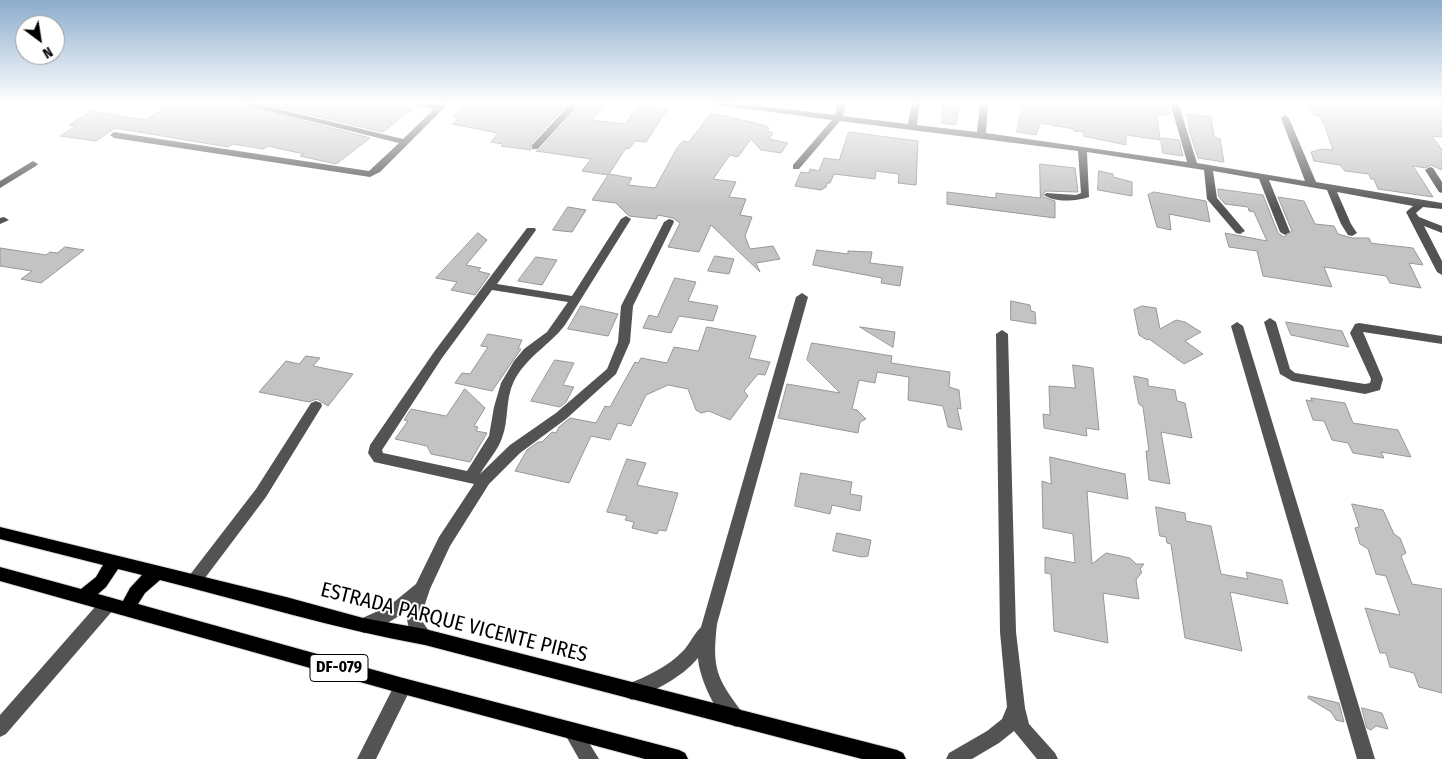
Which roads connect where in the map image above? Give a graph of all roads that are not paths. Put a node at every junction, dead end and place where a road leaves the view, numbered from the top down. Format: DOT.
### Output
graph roads {
  1 [pos="130,137"];
  2 [pos="385,137"];
  3 [pos="409,137"];
  4 [pos="545,137"];
  5 [pos="821,137"];
  6 [pos="991,137"];
  7 [pos="1185,137"];
  8 [pos="1292,137"];
  9 [pos="404,142"];
  10 [pos="536,147"];
  11 [pos="1082,150"];
  12 [pos="33,164"];
  13 [pos="1193,166"];
  14 [pos="796,167"];
  15 [pos="1208,168"];
  16 [pos="1430,170"];
  17 [pos="1263,177"];
  18 [pos="0,185"];
  19 [pos="1312,185"];
  20 [pos="1331,188"];
  21 [pos="1442,190"];
  22 [pos="1048,196"];
  23 [pos="1381,196"];
  24 [pos="1421,204"];
  25 [pos="1442,206"];
  26 [pos="1413,215"];
  27 [pos="626,219"];
  28 [pos="669,222"];
  29 [pos="531,230"];
  30 [pos="1442,230"];
  31 [pos="1240,231"];
  32 [pos="1285,232"];
  33 [pos="1352,233"];
  34 [pos="1442,272"];
  35 [pos="490,286"];
  36 [pos="802,297"];
  37 [pos="576,300"];
  38 [pos="1270,322"];
  39 [pos="1237,326"];
  40 [pos="1002,334"];
  41 [pos="1442,340"];
  42 [pos="316,406"];
  43 [pos="470,478"];
  44 [pos="484,480"];
  45 [pos="0,533"];
  46 [pos="115,561"];
  47 [pos="158,572"];
  48 [pos="0,574"];
  49 [pos="194,581"];
  50 [pos="422,589"];
  51 [pos="84,597"];
  52 [pos="108,604"];
  53 [pos="129,610"];
  54 [pos="709,624"];
  55 [pos="363,626"];
  56 [pos="425,637"];
  57 [pos="403,686"];
  58 [pos="632,691"];
  59 [pos="1016,708"];
  60 [pos="736,718"];
  61 [pos="0,728"];
  62 [pos="572,730"];
  63 [pos="366,759"];
  64 [pos="590,759"];
  65 [pos="679,759"];
  66 [pos="897,759"];
  67 [pos="955,759"];
  68 [pos="1049,759"];
  69 [pos="1366,759"];
  1 -- 9 [label="street"];
  2 -- 9 [label="street"];
  3 -- 9 [label="street"];
  4 -- 10 [label="street"];
  5 -- 14 [label="street"];
  6 -- 11 [label="street"];
  7 -- 13 [label="street"];
  8 -- 19 [label="street"];
  11 -- 13 [label="street"];
  11 -- 22 [label="street"];
  12 -- 18 [label="street"];
  13 -- 15 [label="street"];
  15 -- 17 [label="street"];
  15 -- 31 [label="street"];
  16 -- 21 [label="street"];
  17 -- 19 [label="street"];
  17 -- 32 [label="street"];
  19 -- 20 [label="street"];
  20 -- 23 [label="street"];
  20 -- 33 [label="street"];
  23 -- 24 [label="street"];
  23 -- 26 [label="street"];
  24 -- 25 [label="street"];
  24 -- 26 [label="street"];
  26 -- 30 [label="street"];
  26 -- 34 [label="street"];
  27 -- 37 [label="street"];
  28 -- 44 [label="street"];
  29 -- 35 [label="street"];
  35 -- 37 [label="street"];
  35 -- 43 [label="street"];
  36 -- 54 [label="street"];
  37 -- 43 [label="street"];
  38 -- 41 [label="street"];
  39 -- 69 [label="street"];
  40 -- 59 [label="street"];
  42 -- 49 [label="street"];
  43 -- 44 [label="street"];
  44 -- 50 [label="street"];
  45 -- 46 [label="main road, ESTRADA PARQUE VICENTE PIRES"];
  46 -- 47 [label="main road, ESTRADA PARQUE VICENTE PIRES"];
  46 -- 51 [label="main road"];
  47 -- 49 [label="main road, ESTRADA PARQUE VICENTE PIRES"];
  47 -- 53 [label="main road"];
  48 -- 51 [label="main road, DF-079"];
  49 -- 55 [label="main road, ESTRADA PARQUE VICENTE PIRES"];
  50 -- 55 [label="street"];
  50 -- 56 [label="street"];
  51 -- 52 [label="main road, DF-079"];
  52 -- 53 [label="main road, DF-079"];
  52 -- 61 [label="street"];
  53 -- 57 [label="main road, DF-079"];
  54 -- 58 [label="street"];
  54 -- 60 [label="street"];
  55 -- 56 [label="main road, ESTRADA PARQUE VICENTE PIRES"];
  56 -- 58 [label="main road, ESTRADA PARQUE VICENTE PIRES"];
  57 -- 62 [label="main road, DF-079"];
  57 -- 63 [label="street"];
  58 -- 60 [label="main road, ESTRADA PARQUE VICENTE PIRES"];
  59 -- 67 [label="street"];
  59 -- 68 [label="street"];
  60 -- 66 [label="main road, ESTRADA PARQUE VICENTE PIRES"];
  62 -- 64 [label="street"];
  62 -- 65 [label="main road, DF-079"];
}
